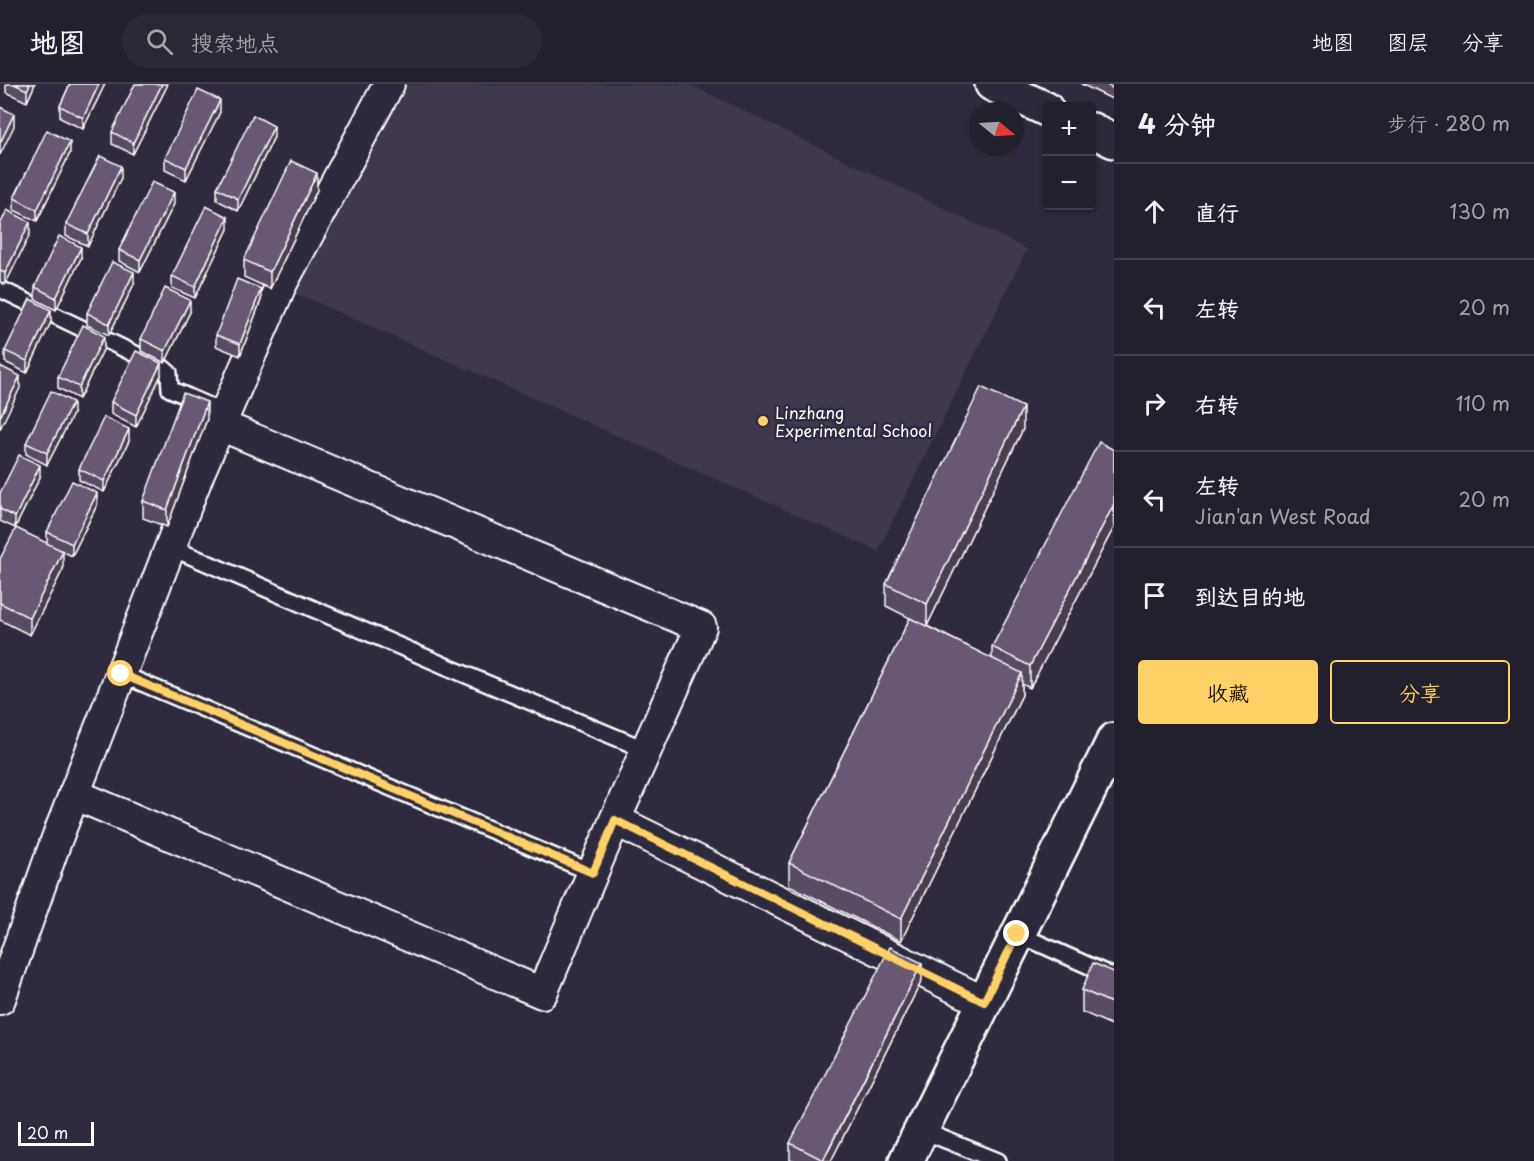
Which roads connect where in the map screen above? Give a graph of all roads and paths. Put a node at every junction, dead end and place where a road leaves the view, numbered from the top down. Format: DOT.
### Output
graph roads {
  1 [pos="389,84"];
  2 [pos="992,84"];
  3 [pos="1042,107"];
  4 [pos="1096,132"];
  5 [pos="1114,141"];
  6 [pos="0,289"];
  7 [pos="222,419"];
  8 [pos="170,547"];
  9 [pos="121,674"];
  10 [pos="1114,740"];
  11 [pos="646,750"];
  12 [pos="74,794"];
  13 [pos="615,820"];
  14 [pos="593,873"];
  15 [pos="1017,934"];
  16 [pos="1114,977"];
  17 [pos="0,999"];
  18 [pos="984,1002"];
  19 [pos="921,1130"];
  20 [pos="906,1161"];
  21 [pos="998,1161"];
  1 -- 7 [label="street"];
  2 -- 3 [label="main road"];
  4 -- 5 [label="main road"];
  6 -- 7 [label="lane"];
  7 -- 8 [label="street"];
  7 -- 11 [label="street"];
  8 -- 9 [label="street"];
  8 -- 11 [label="lane"];
  9 -- 12 [label="street"];
  9 -- 14 [label="lane"];
  10 -- 15 [label="main road"];
  11 -- 13 [label="street"];
  12 -- 14 [label="street"];
  12 -- 17 [label="street"];
  13 -- 14 [label="street"];
  13 -- 18 [label="street"];
  15 -- 16 [label="lane"];
  15 -- 18 [label="main road"];
  18 -- 19 [label="main road"];
  19 -- 20 [label="main road"];
  19 -- 21 [label="lane"];
}
